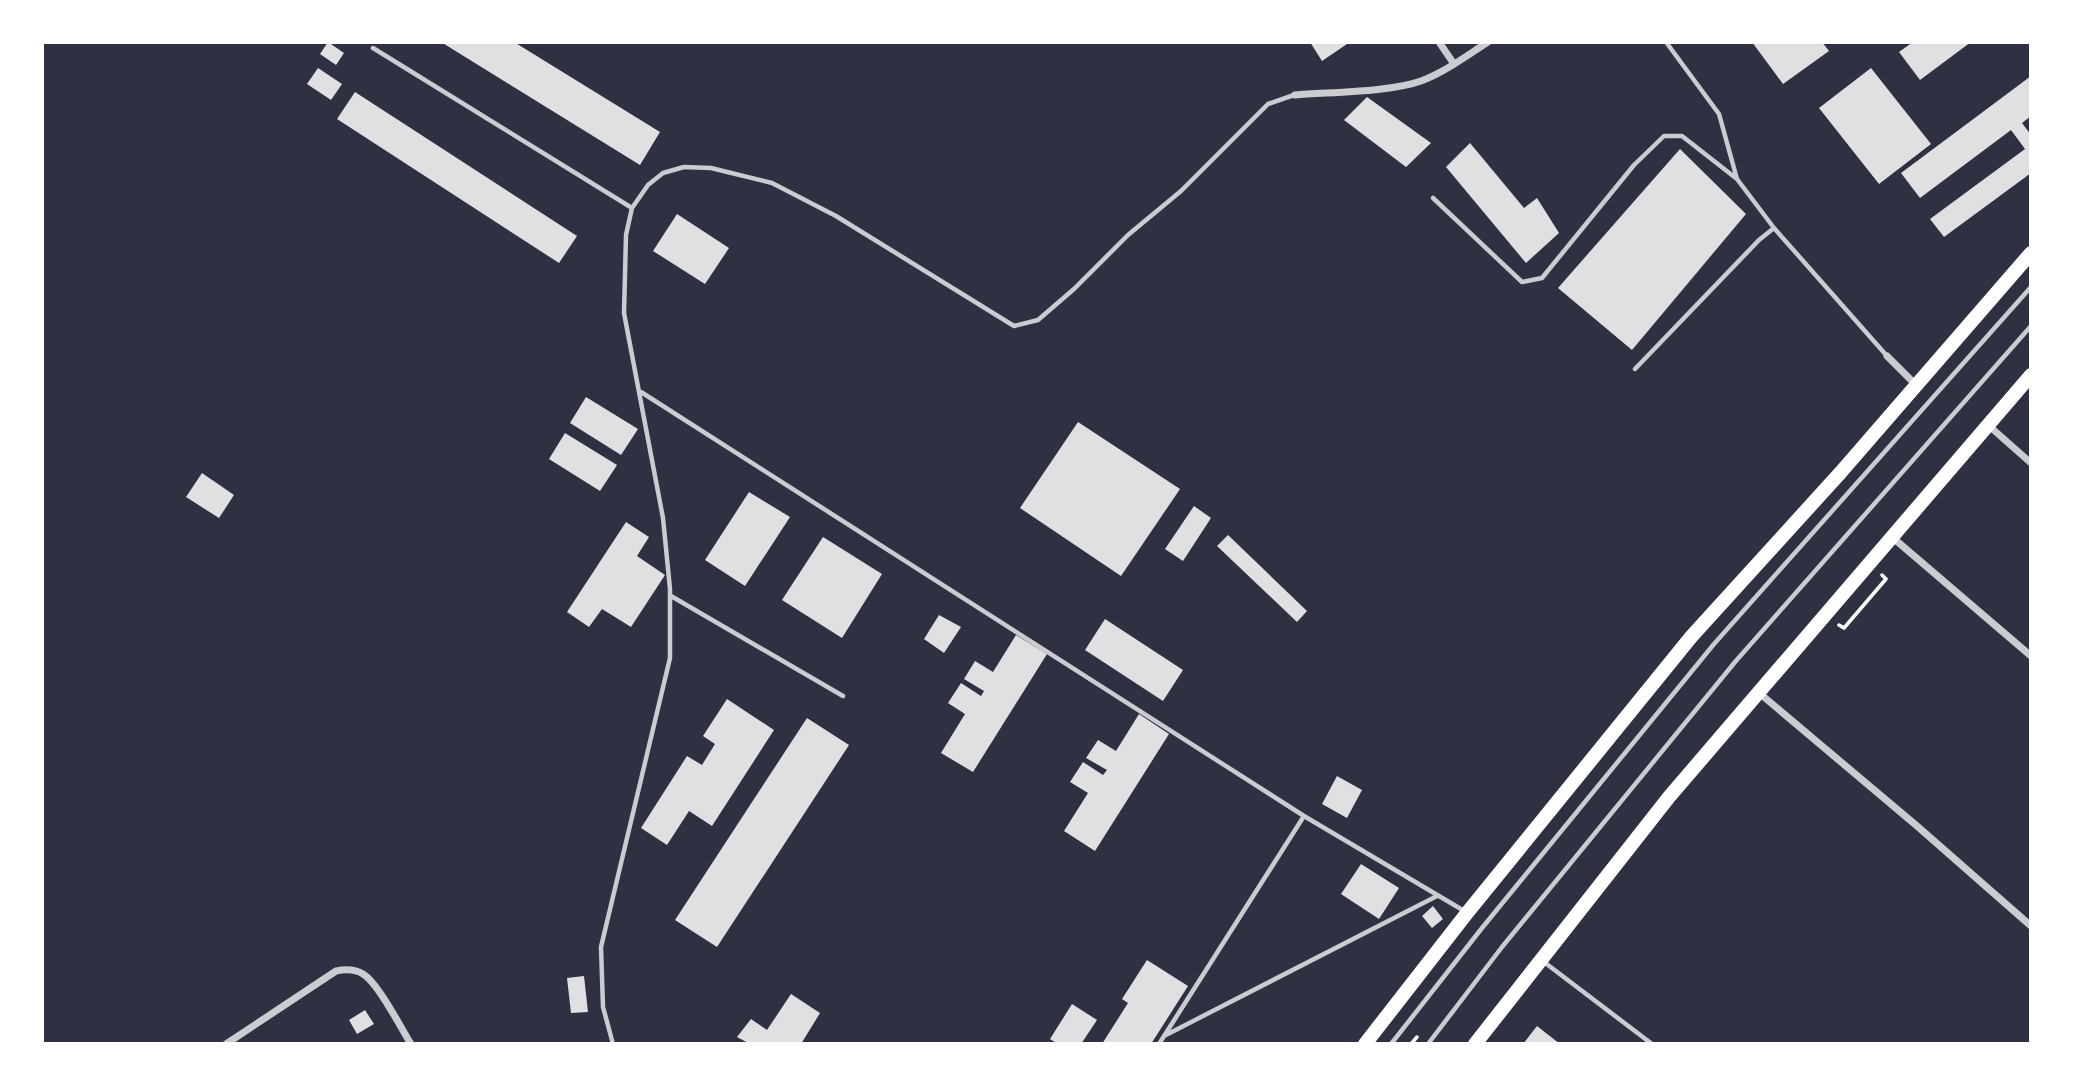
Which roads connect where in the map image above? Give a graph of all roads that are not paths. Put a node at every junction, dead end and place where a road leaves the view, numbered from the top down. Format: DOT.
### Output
graph roads {
  1 [pos="1438,42"];
  2 [pos="1488,42"];
  3 [pos="1666,42"];
  4 [pos="373,48"];
  5 [pos="1454,64"];
  6 [pos="1295,95"];
  7 [pos="1737,179"];
  8 [pos="1433,198"];
  9 [pos="632,208"];
  10 [pos="1774,228"];
  11 [pos="2031,253"];
  12 [pos="2031,287"];
  13 [pos="2031,326"];
  14 [pos="1887,356"];
  15 [pos="1635,369"];
  16 [pos="2031,374"];
  17 [pos="1917,385"];
  18 [pos="640,391"];
  19 [pos="1988,424"];
  20 [pos="2031,463"];
  21 [pos="1892,537"];
  22 [pos="670,596"];
  23 [pos="2031,656"];
  24 [pos="1758,692"];
  25 [pos="843,696"];
  26 [pos="1304,816"];
  27 [pos="1437,896"];
  28 [pos="1467,913"];
  29 [pos="2031,926"];
  30 [pos="1541,960"];
  31 [pos="1164,1036"];
  32 [pos="226,1044"];
  33 [pos="411,1044"];
  34 [pos="613,1044"];
  35 [pos="1159,1044"];
  36 [pos="1365,1044"];
  37 [pos="1391,1044"];
  38 [pos="1428,1044"];
  39 [pos="1475,1044"];
  40 [pos="1652,1044"];
  1 -- 5 [label="street"];
  2 -- 5 [label="street"];
  3 -- 7 [label="lane"];
  4 -- 9 [label="lane"];
  5 -- 6 [label="street"];
  6 -- 9 [label="lane"];
  7 -- 8 [label="lane"];
  7 -- 10 [label="lane"];
  9 -- 18 [label="lane"];
  10 -- 14 [label="lane"];
  10 -- 15 [label="lane"];
  11 -- 17 [label="highway"];
  12 -- 37 [label="lane"];
  13 -- 38 [label="lane"];
  14 -- 17 [label="street"];
  16 -- 19 [label="highway"];
  17 -- 28 [label="highway"];
  18 -- 22 [label="lane"];
  18 -- 26 [label="lane"];
  19 -- 20 [label="street"];
  19 -- 21 [label="highway"];
  21 -- 23 [label="street"];
  21 -- 24 [label="highway"];
  22 -- 25 [label="lane"];
  22 -- 34 [label="lane"];
  24 -- 29 [label="street"];
  24 -- 30 [label="highway"];
  26 -- 27 [label="lane"];
  26 -- 31 [label="lane"];
  27 -- 28 [label="lane"];
  27 -- 31 [label="lane"];
  28 -- 36 [label="highway"];
  30 -- 39 [label="highway"];
  30 -- 40 [label="lane"];
  31 -- 35 [label="lane"];
  32 -- 33 [label="street"];
}
